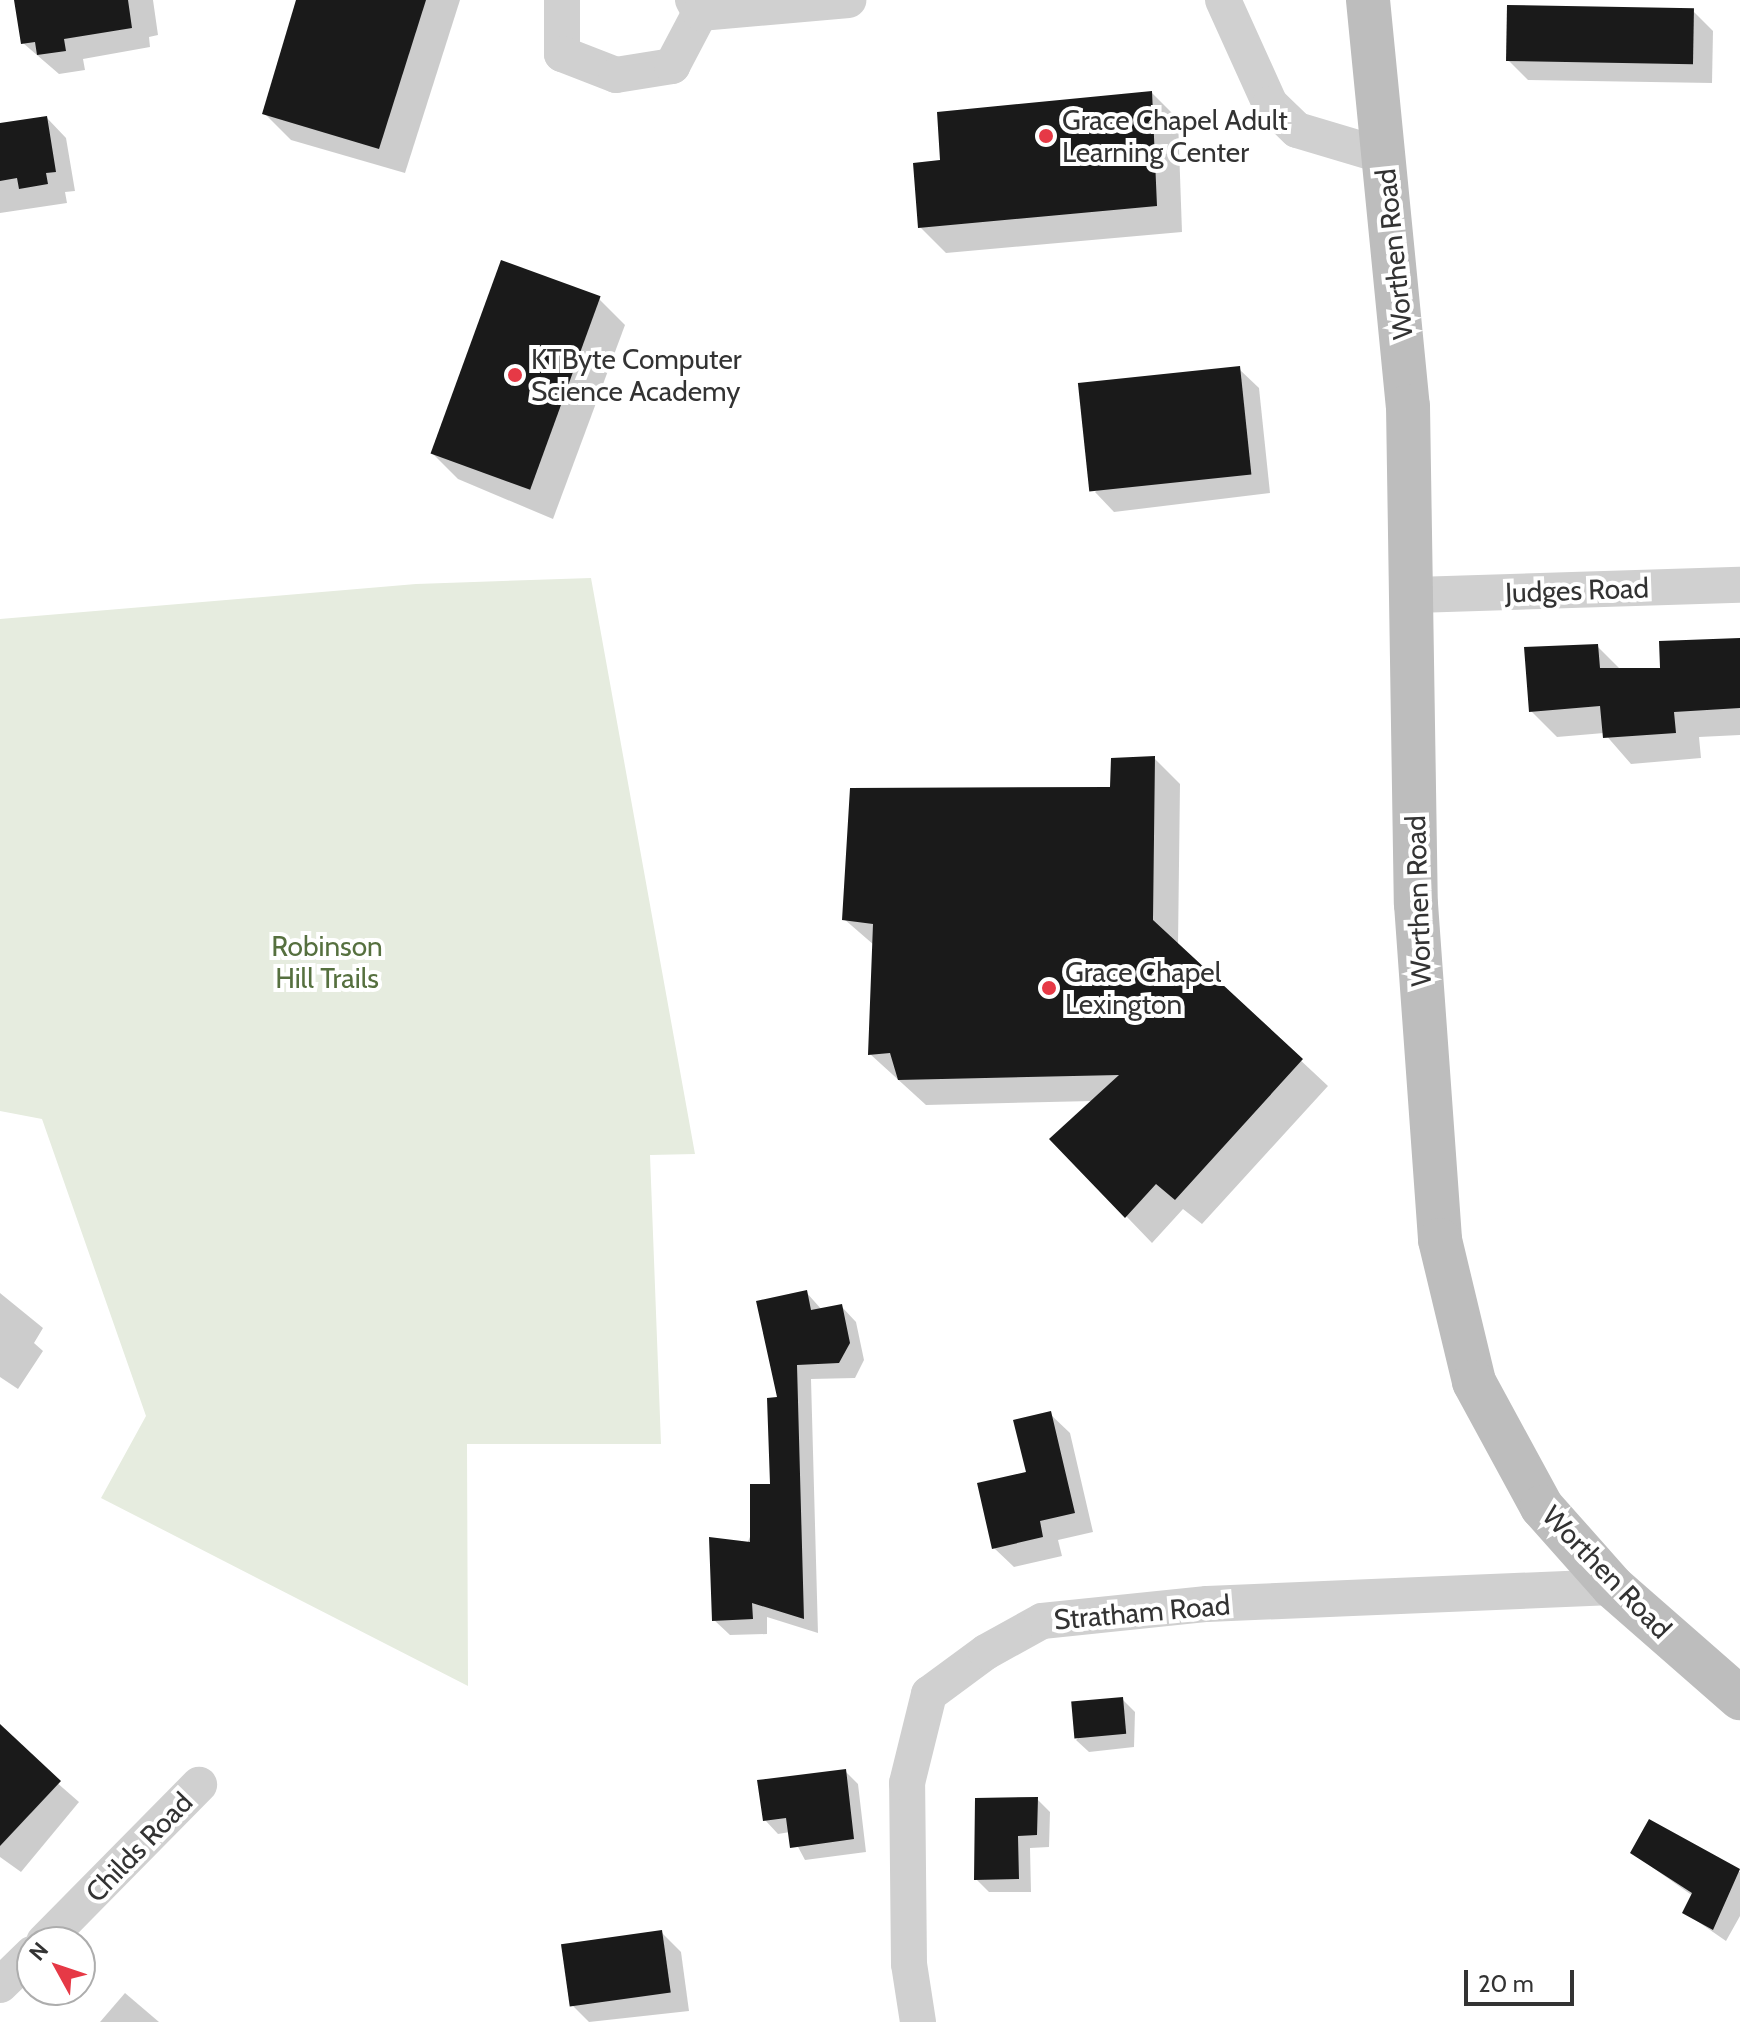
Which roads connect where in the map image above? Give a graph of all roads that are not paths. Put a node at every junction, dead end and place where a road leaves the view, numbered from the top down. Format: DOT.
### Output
graph roads {
  1 [pos="562,0"];
  2 [pos="848,0"];
  3 [pos="1223,0"];
  4 [pos="1368,0"];
  5 [pos="697,6"];
  6 [pos="1384,156"];
  7 [pos="1740,585"];
  8 [pos="1415,595"];
  9 [pos="1613,1587"];
  10 [pos="1740,1698"];
  11 [pos="199,1785"];
  12 [pos="60,1926"];
  13 [pos="16,1970"];
  14 [pos="0,1985"];
  15 [pos="918,2022"];
  1 -- 5 [label="street"];
  2 -- 5 [label="street"];
  3 -- 6 [label="street"];
  4 -- 6 [label="main road, Worthen Road"];
  6 -- 8 [label="main road, Worthen Road"];
  7 -- 8 [label="street, Judges Road"];
  8 -- 9 [label="main road, Worthen Road"];
  9 -- 10 [label="main road, Worthen Road"];
  9 -- 15 [label="street, Stratham Road"];
  11 -- 12 [label="street, Childs Road"];
  13 -- 14 [label="street"];
}
